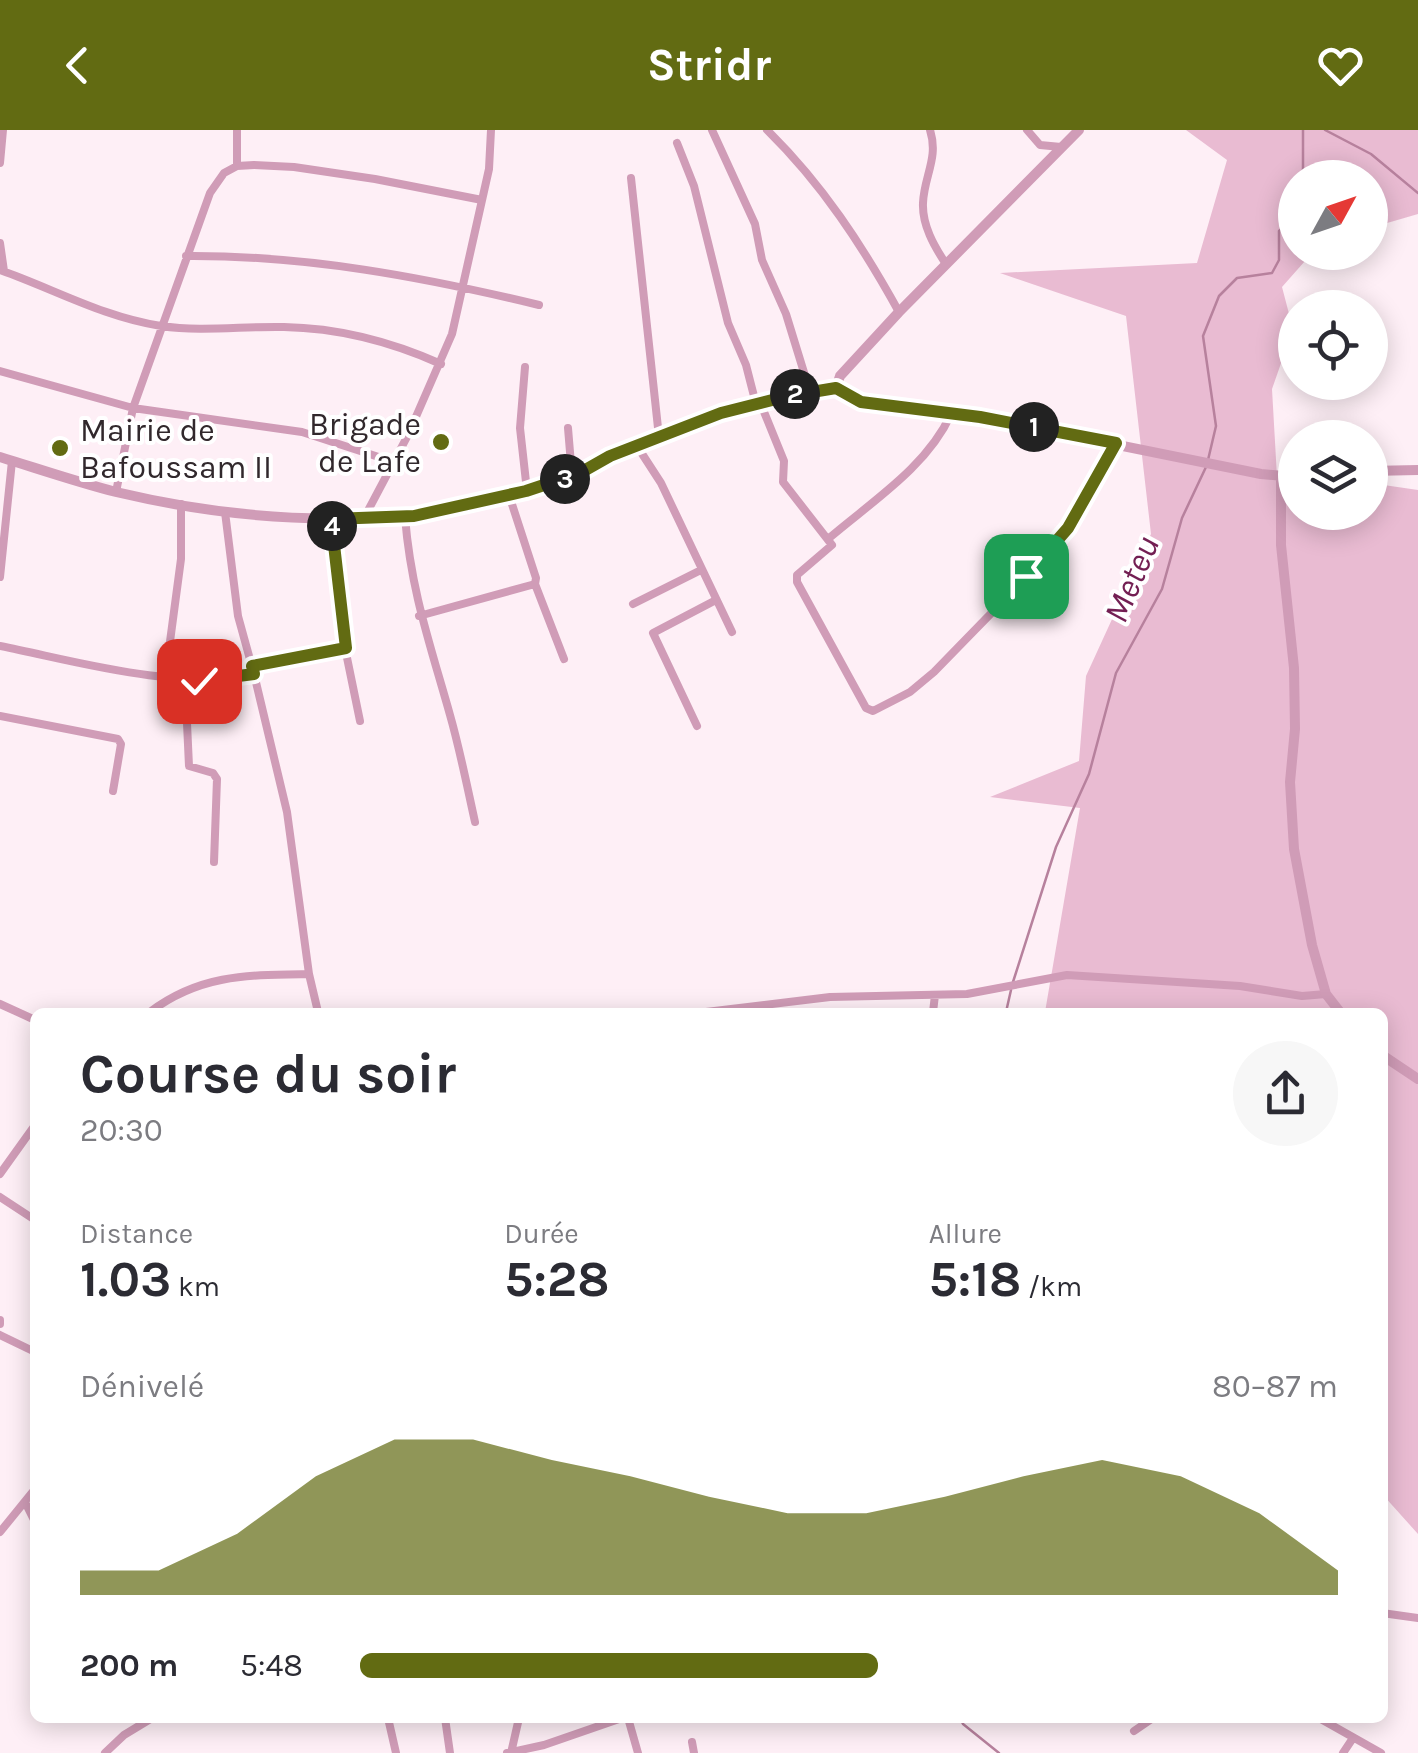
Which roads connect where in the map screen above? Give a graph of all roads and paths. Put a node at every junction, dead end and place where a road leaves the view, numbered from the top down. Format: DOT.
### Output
graph roads {
  1 [pos="3,130"];
  2 [pos="236,130"];
  3 [pos="490,130"];
  4 [pos="712,130"];
  5 [pos="767,130"];
  6 [pos="930,130"];
  7 [pos="1026,130"];
  8 [pos="1079,130"];
  9 [pos="677,143"];
  10 [pos="1061,147"];
  11 [pos="0,163"];
  12 [pos="237,166"];
  13 [pos="631,178"];
  14 [pos="482,200"];
  15 [pos="0,244"];
  16 [pos="186,256"];
  17 [pos="946,264"];
  18 [pos="2,270"];
  19 [pos="463,287"];
  20 [pos="539,306"];
  21 [pos="898,312"];
  22 [pos="160,326"];
  23 [pos="442,364"];
  24 [pos="525,367"];
  25 [pos="0,371"];
  26 [pos="836,388"];
  27 [pos="810,392"];
  28 [pos="758,403"];
  29 [pos="133,408"];
  30 [pos="951,414"];
  31 [pos="568,428"];
  32 [pos="659,437"];
  33 [pos="1116,443"];
  34 [pos="638,446"];
  35 [pos="0,457"];
  36 [pos="12,461"];
  37 [pos="394,462"];
  38 [pos="1418,470"];
  39 [pos="1388,471"];
  40 [pos="572,476"];
  41 [pos="1278,476"];
  42 [pos="526,491"];
  43 [pos="116,492"];
  44 [pos="510,495"];
  45 [pos="181,504"];
  46 [pos="225,512"];
  47 [pos="405,517"];
  48 [pos="331,519"];
  49 [pos="363,520"];
  50 [pos="1280,530"];
  51 [pos="828,539"];
  52 [pos="2,541"];
  53 [pos="702,570"];
  54 [pos="0,578"];
  55 [pos="535,584"];
  56 [pos="716,600"];
  57 [pos="633,604"];
  58 [pos="419,616"];
  59 [pos="732,632"];
  60 [pos="0,646"];
  61 [pos="346,648"];
  62 [pos="564,659"];
  63 [pos="253,670"];
  64 [pos="165,679"];
  65 [pos="185,680"];
  66 [pos="0,716"];
  67 [pos="360,722"];
  68 [pos="698,726"];
  69 [pos="113,791"];
  70 [pos="475,822"];
  71 [pos="214,862"];
  72 [pos="309,974"];
  73 [pos="1326,994"];
  74 [pos="935,995"];
  75 [pos="0,1004"];
  76 [pos="155,1008"];
  77 [pos="317,1008"];
  78 [pos="725,1008"];
  79 [pos="780,1008"];
  80 [pos="934,1008"];
  81 [pos="1337,1008"];
  82 [pos="30,1018"];
  83 [pos="1388,1059"];
  84 [pos="1418,1079"];
  85 [pos="30,1131"];
  86 [pos="0,1174"];
  87 [pos="0,1197"];
  88 [pos="30,1217"];
  89 [pos="0,1335"];
  90 [pos="30,1350"];
  91 [pos="30,1496"];
  92 [pos="25,1502"];
  93 [pos="30,1512"];
  94 [pos="5,1519"];
  95 [pos="0,1532"];
  96 [pos="1388,1613"];
  97 [pos="1418,1618"];
  98 [pos="143,1723"];
  99 [pos="389,1723"];
  100 [pos="445,1723"];
  101 [pos="517,1723"];
  102 [pos="610,1723"];
  103 [pos="627,1723"];
  104 [pos="1146,1723"];
  105 [pos="1328,1723"];
  106 [pos="1134,1731"];
  107 [pos="1353,1738"];
  108 [pos="692,1742"];
  109 [pos="104,1753"];
  110 [pos="396,1753"];
  111 [pos="450,1753"];
  112 [pos="510,1753"];
  113 [pos="638,1753"];
  114 [pos="694,1753"];
  115 [pos="1343,1753"];
  116 [pos="1381,1753"];
  1 -- 11 [label="street"];
  2 -- 12 [label="street"];
  3 -- 14 [label="street"];
  4 -- 27 [label="street"];
  5 -- 21 [label="street"];
  6 -- 17 [label="street"];
  7 -- 10 [label="street"];
  8 -- 10 [label="street"];
  9 -- 28 [label="street"];
  10 -- 17 [label="street"];
  12 -- 14 [label="street"];
  12 -- 16 [label="street"];
  13 -- 32 [label="street"];
  14 -- 19 [label="street"];
  15 -- 18 [label="street"];
  16 -- 19 [label="street"];
  16 -- 22 [label="street"];
  17 -- 21 [label="street"];
  18 -- 22 [label="street"];
  19 -- 20 [label="street"];
  19 -- 23 [label="street"];
  21 -- 26 [label="street"];
  22 -- 23 [label="street"];
  22 -- 29 [label="street"];
  23 -- 37 [label="street"];
  24 -- 42 [label="street"];
  25 -- 29 [label="street"];
  26 -- 27 [label="street"];
  26 -- 30 [label="street"];
  27 -- 28 [label="street"];
  28 -- 32 [label="street"];
  28 -- 51 [label="street"];
  29 -- 37 [label="street"];
  29 -- 43 [label="street"];
  30 -- 33 [label="street"];
  30 -- 51 [label="street"];
  31 -- 40 [label="street"];
  32 -- 34 [label="street"];
  33 -- 41 [label="street"];
  33 -- 51 [label="street"];
  34 -- 40 [label="street"];
  34 -- 53 [label="street"];
  35 -- 36 [label="street"];
  36 -- 43 [label="street"];
  36 -- 52 [label="street"];
  37 -- 49 [label="street"];
  38 -- 39 [label="street"];
  40 -- 42 [label="street"];
  42 -- 44 [label="street"];
  43 -- 45 [label="street"];
  44 -- 47 [label="street"];
  44 -- 55 [label="street"];
  45 -- 46 [label="street"];
  45 -- 64 [label="street"];
  46 -- 48 [label="street"];
  46 -- 63 [label="street"];
  47 -- 49 [label="street"];
  47 -- 58 [label="street"];
  48 -- 49 [label="street"];
  48 -- 61 [label="street"];
  50 -- 73 [label="street"];
  52 -- 54 [label="street"];
  53 -- 56 [label="street"];
  53 -- 57 [label="street"];
  55 -- 58 [label="street"];
  55 -- 62 [label="street"];
  56 -- 59 [label="street"];
  56 -- 68 [label="street"];
  58 -- 70 [label="street"];
  60 -- 64 [label="street"];
  61 -- 63 [label="street"];
  61 -- 67 [label="street"];
  63 -- 65 [label="street"];
  63 -- 72 [label="street"];
  64 -- 65 [label="street"];
  65 -- 71 [label="street"];
  66 -- 69 [label="street"];
  72 -- 76 [label="street"];
  72 -- 77 [label="street"];
  73 -- 74 [label="street"];
  73 -- 81 [label="street"];
  74 -- 79 [label="street"];
  74 -- 80 [label="street"];
  75 -- 82 [label="street"];
  78 -- 79 [label="street"];
  83 -- 84 [label="street"];
  85 -- 86 [label="street"];
  87 -- 88 [label="street"];
  89 -- 90 [label="street"];
  91 -- 92 [label="street"];
  92 -- 93 [label="street"];
  92 -- 94 [label="street"];
  94 -- 95 [label="street"];
  96 -- 97 [label="street"];
  98 -- 109 [label="street"];
  99 -- 110 [label="street"];
  100 -- 111 [label="street"];
  101 -- 112 [label="street"];
  102 -- 112 [label="street"];
  103 -- 113 [label="street"];
  104 -- 106 [label="street"];
  105 -- 107 [label="street"];
  107 -- 115 [label="street"];
  107 -- 116 [label="street"];
  108 -- 114 [label="street"];
}
